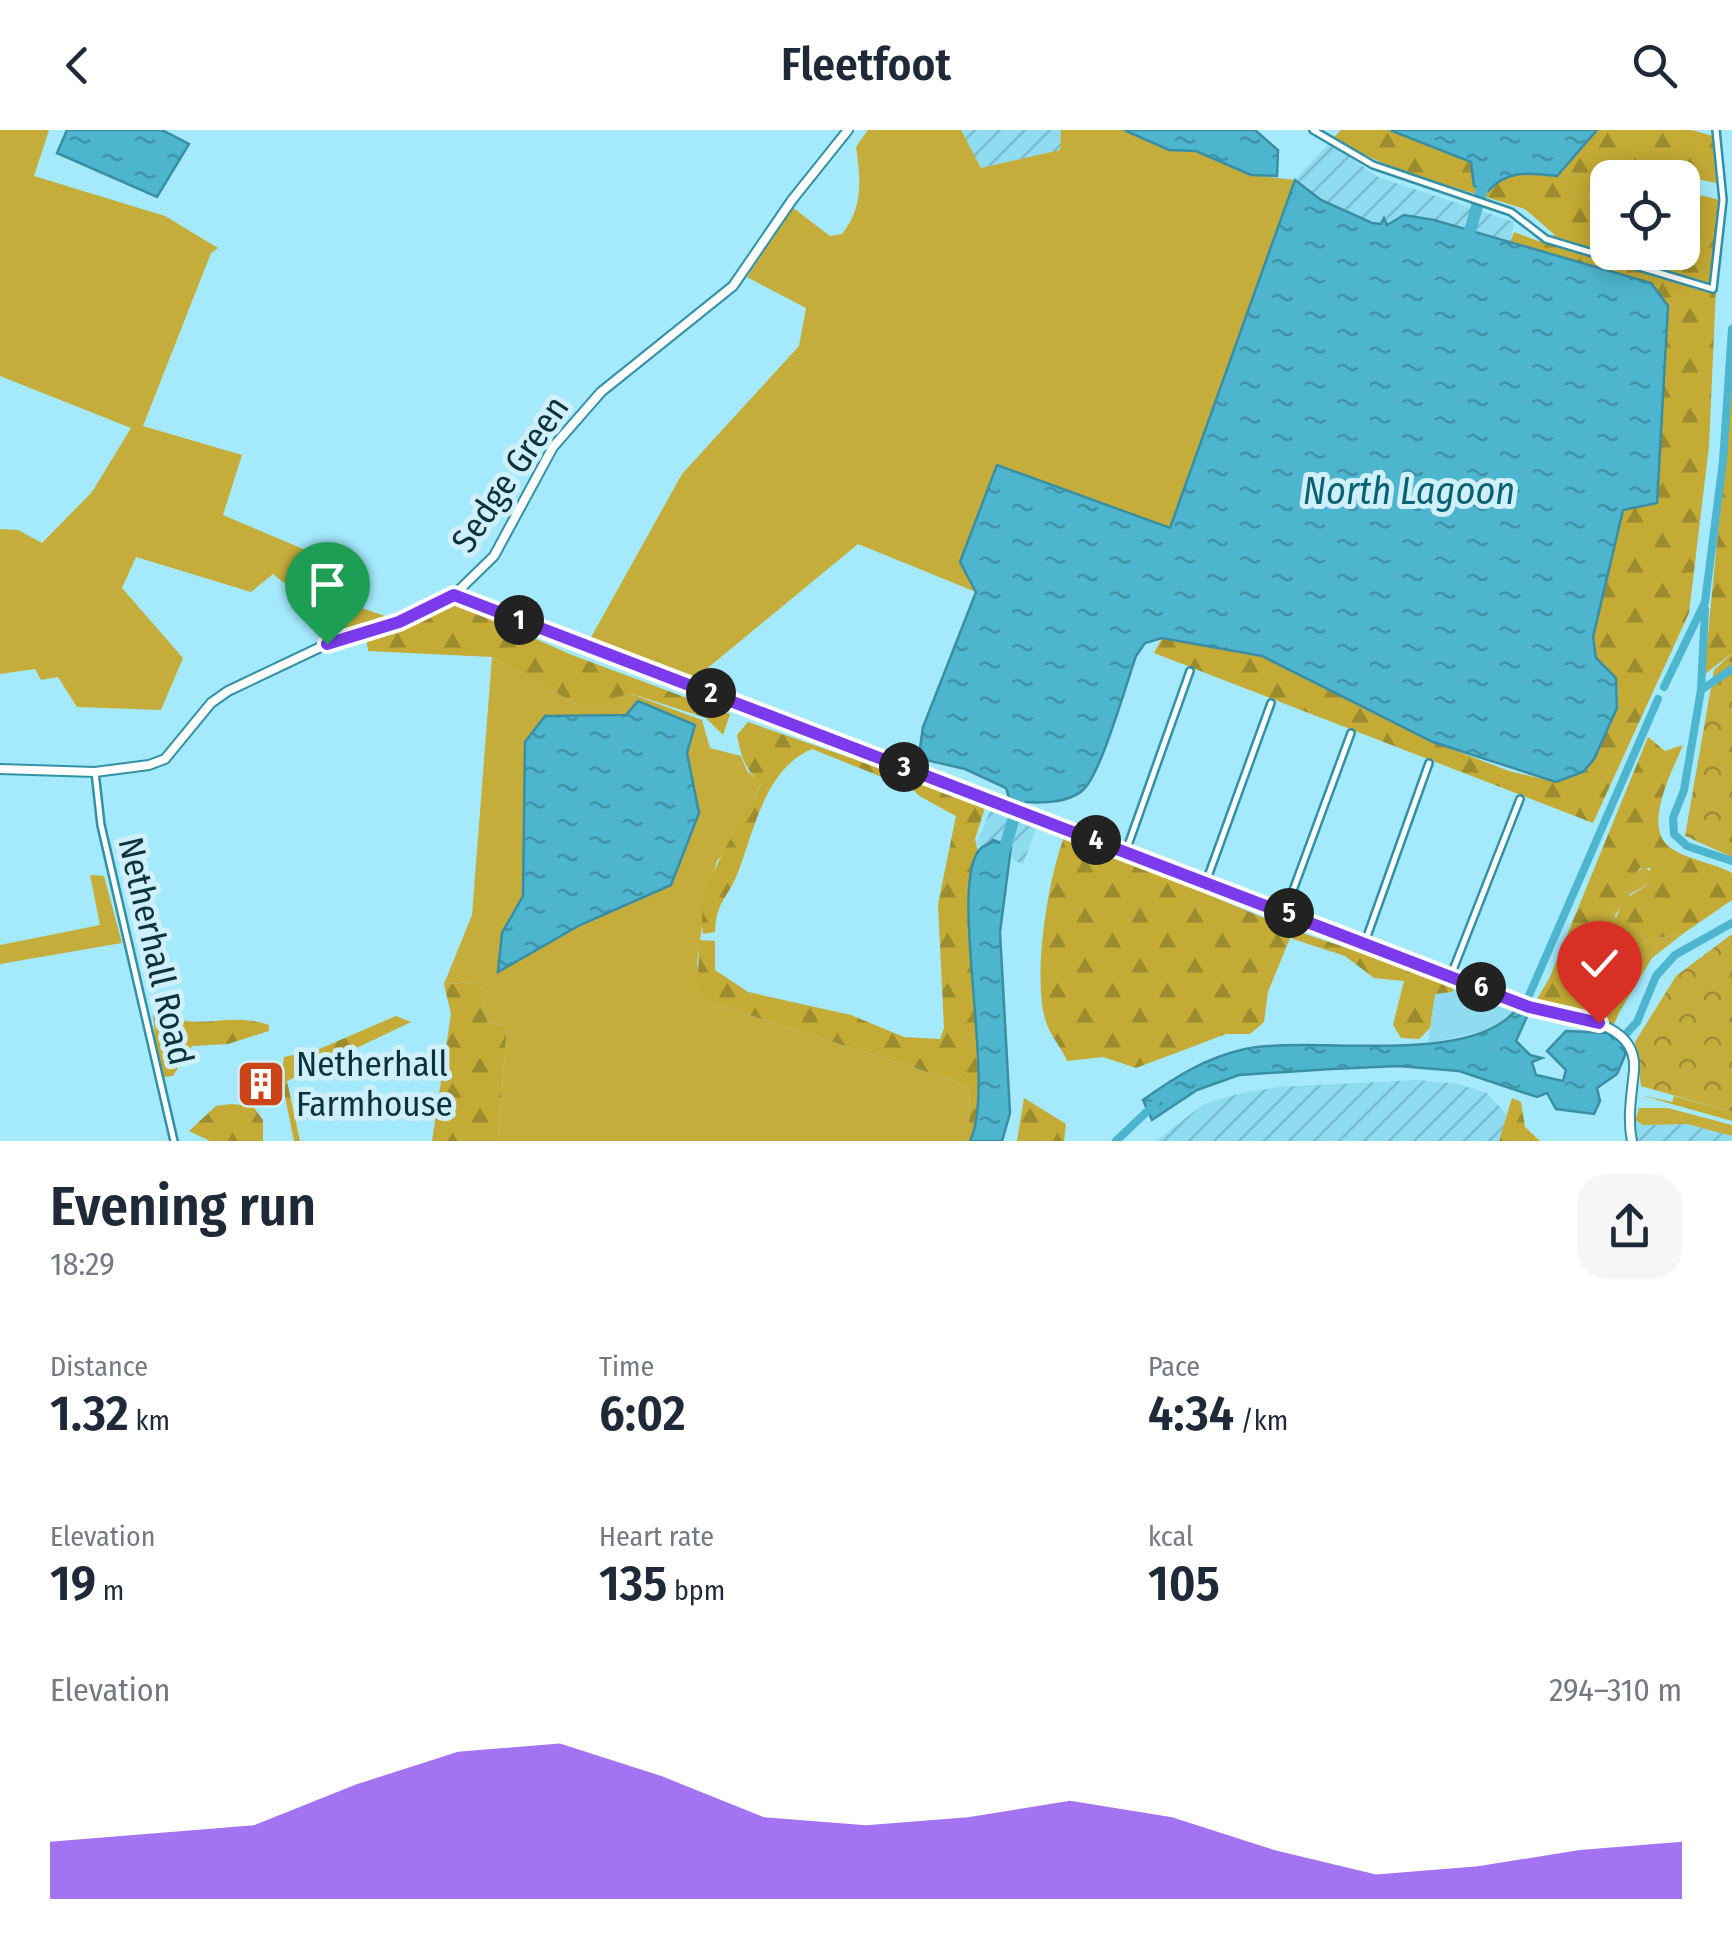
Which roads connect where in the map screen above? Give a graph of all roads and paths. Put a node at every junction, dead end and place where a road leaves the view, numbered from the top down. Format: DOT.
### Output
graph roads {
  1 [pos="848,130"];
  2 [pos="1313,130"];
  3 [pos="1716,130"];
  4 [pos="454,595"];
  5 [pos="1190,671"];
  6 [pos="1271,703"];
  7 [pos="1351,733"];
  8 [pos="1429,763"];
  9 [pos="0,769"];
  10 [pos="95,772"];
  11 [pos="1520,799"];
  12 [pos="1126,851"];
  13 [pos="1206,882"];
  14 [pos="1284,912"];
  15 [pos="1365,942"];
  16 [pos="1451,975"];
  17 [pos="174,1141"];
  18 [pos="1632,1141"];
  1 -- 4 [label="street, Sedge Green"];
  2 -- 3 [label="street"];
  4 -- 10 [label="street, Sedge Green"];
  4 -- 12 [label="street"];
  5 -- 12 [label="street"];
  6 -- 13 [label="street"];
  7 -- 14 [label="street"];
  8 -- 15 [label="street"];
  9 -- 10 [label="street, Sedge Green"];
  10 -- 17 [label="street, Netherhall Road"];
  11 -- 16 [label="street"];
  12 -- 13 [label="street"];
  13 -- 14 [label="street"];
  14 -- 15 [label="street"];
  15 -- 16 [label="street"];
  16 -- 18 [label="street"];
}
